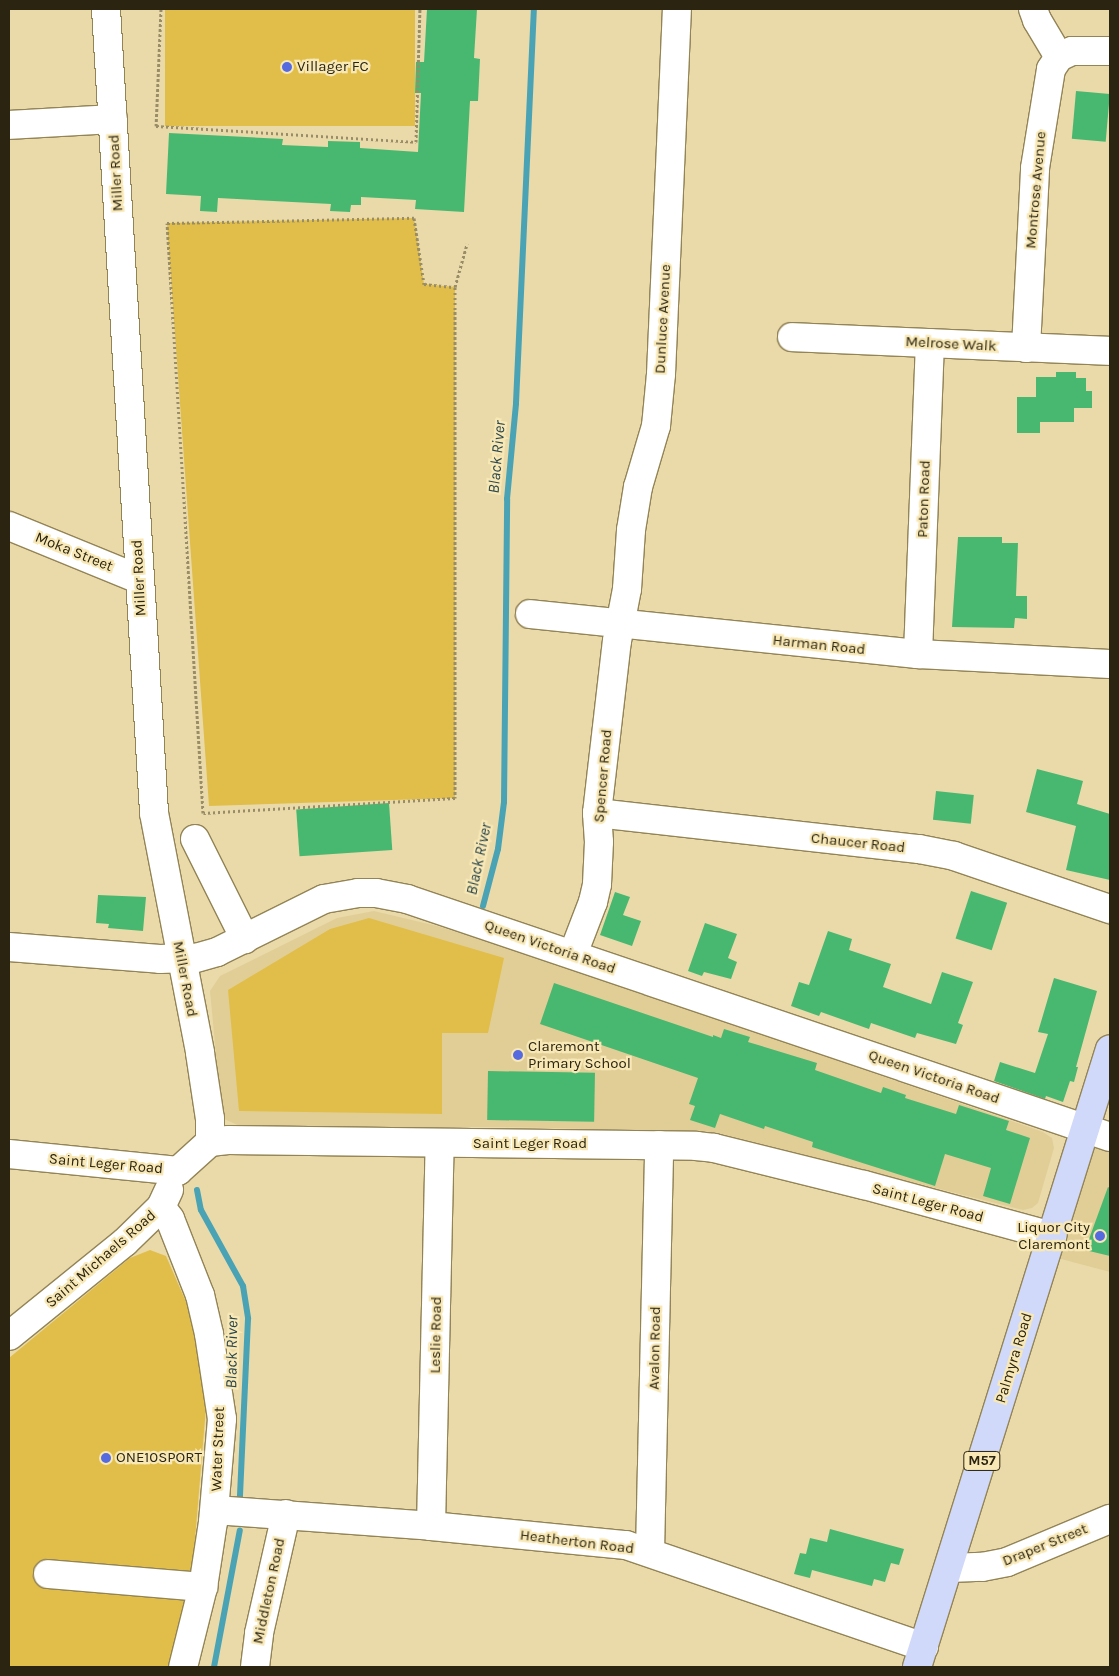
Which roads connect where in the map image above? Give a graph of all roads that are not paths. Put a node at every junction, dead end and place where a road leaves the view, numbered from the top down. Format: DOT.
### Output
graph roads {
  1 [pos="106,9"];
  2 [pos="677,9"];
  3 [pos="1033,9"];
  4 [pos="1110,51"];
  5 [pos="1060,57"];
  6 [pos="113,119"];
  7 [pos="9,125"];
  8 [pos="792,337"];
  9 [pos="930,343"];
  10 [pos="1026,348"];
  11 [pos="1110,352"];
  12 [pos="9,526"];
  13 [pos="139,579"];
  14 [pos="530,614"];
  15 [pos="621,625"];
  16 [pos="918,654"];
  17 [pos="1110,664"];
  18 [pos="598,813"];
  19 [pos="195,839"];
  20 [pos="1110,909"];
  21 [pos="245,938"];
  22 [pos="9,941"];
  23 [pos="573,954"];
  24 [pos="181,959"];
  25 [pos="1110,1049"];
  26 [pos="1085,1129"];
  27 [pos="1110,1137"];
  28 [pos="210,1142"];
  29 [pos="440,1143"];
  30 [pos="659,1145"];
  31 [pos="9,1154"];
  32 [pos="178,1171"];
  33 [pos="161,1207"];
  34 [pos="1052,1236"];
  35 [pos="9,1336"];
  36 [pos="215,1510"];
  37 [pos="286,1514"];
  38 [pos="1110,1519"];
  39 [pos="431,1526"];
  40 [pos="650,1552"];
  41 [pos="949,1568"];
  42 [pos="48,1574"];
  43 [pos="203,1586"];
  44 [pos="920,1657"];
  45 [pos="183,1667"];
  46 [pos="254,1667"];
  1 -- 6 [label="street, Miller Road"];
  2 -- 15 [label="street, Dunluce Avenue"];
  3 -- 5 [label="street"];
  4 -- 5 [label="street"];
  5 -- 10 [label="street, Montrose Avenue"];
  6 -- 7 [label="street"];
  6 -- 13 [label="street, Miller Road"];
  8 -- 9 [label="street, Melrose Walk"];
  9 -- 10 [label="street, Melrose Walk"];
  9 -- 16 [label="street, Paton Road"];
  10 -- 11 [label="street, Melrose Walk"];
  12 -- 13 [label="street, Moka Street"];
  13 -- 24 [label="street, Miller Road"];
  14 -- 15 [label="street, Harman Road"];
  15 -- 16 [label="street, Harman Road"];
  15 -- 18 [label="street, Spencer Road"];
  16 -- 17 [label="street, Harman Road"];
  18 -- 20 [label="street, Chaucer Road"];
  18 -- 23 [label="street, Spencer Road"];
  19 -- 21 [label="street"];
  21 -- 23 [label="street, Queen Victoria Road"];
  21 -- 24 [label="street, Queen Victoria Road"];
  22 -- 24 [label="street, Queen Victoria Road"];
  23 -- 26 [label="street, Queen Victoria Road"];
  24 -- 28 [label="street, Miller Road"];
  25 -- 26 [label="main road, Palmyra Road / M57"];
  26 -- 27 [label="street, Queen Victoria Road"];
  26 -- 34 [label="main road, Palmyra Road / M57"];
  28 -- 29 [label="street, Saint Leger Road"];
  28 -- 32 [label="street, Saint Leger Road"];
  29 -- 30 [label="street, Saint Leger Road"];
  29 -- 39 [label="street, Leslie Road"];
  30 -- 34 [label="street, Saint Leger Road"];
  30 -- 40 [label="street, Avalon Road"];
  31 -- 32 [label="street, Saint Leger Road"];
  32 -- 33 [label="street, Saint Michaels Road"];
  33 -- 35 [label="street, Saint Michaels Road"];
  33 -- 36 [label="street, Water Street"];
  34 -- 41 [label="main road, Palmyra Road / M57"];
  36 -- 37 [label="street, Heatherton Road"];
  36 -- 43 [label="street, Water Street"];
  37 -- 39 [label="street, Heatherton Road"];
  37 -- 46 [label="street, Middleton Road"];
  38 -- 41 [label="street, Draper Street"];
  39 -- 40 [label="street, Heatherton Road"];
  40 -- 44 [label="street, Heatherton Road"];
  41 -- 44 [label="main road, Palmyra Road / M57"];
  42 -- 43 [label="street"];
  43 -- 45 [label="street, Water Street"];
}
